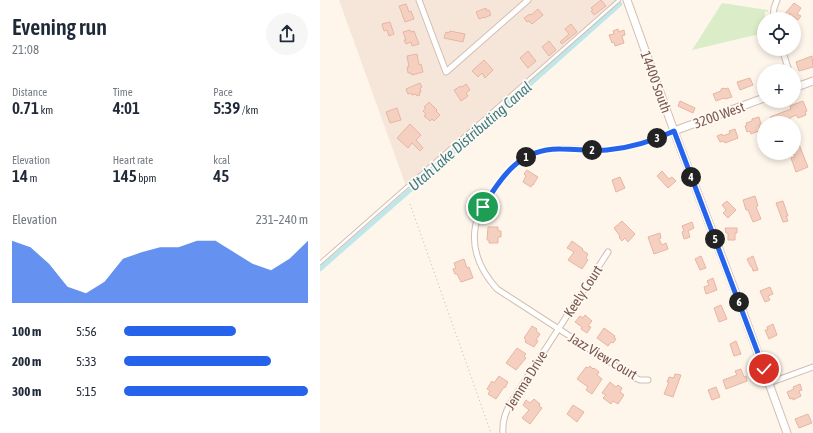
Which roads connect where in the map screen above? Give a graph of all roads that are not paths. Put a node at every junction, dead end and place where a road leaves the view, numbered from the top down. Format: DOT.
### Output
graph roads {
  1 [pos="419,0"];
  2 [pos="528,0"];
  3 [pos="619,0"];
  4 [pos="627,0"];
  5 [pos="777,0"];
  6 [pos="774,12"];
  7 [pos="813,81"];
  8 [pos="801,84"];
  9 [pos="757,101"];
  10 [pos="674,131"];
  11 [pos="608,252"];
  12 [pos="320,263"];
  13 [pos="558,329"];
  14 [pos="813,367"];
  15 [pos="648,380"];
  16 [pos="769,383"];
  17 [pos="503,433"];
  18 [pos="787,433"];
  1 -- 2 [label="street"];
  3 -- 12 [label="lane"];
  4 -- 10 [label="street, 14400 South"];
  5 -- 6 [label="street"];
  7 -- 8 [label="street"];
  9 -- 10 [label="street, 3200 West"];
  10 -- 13 [label="street, Jazz View Court"];
  10 -- 16 [label="street, 14400 South"];
  11 -- 13 [label="street, Keely Court"];
  13 -- 15 [label="street, Jazz View Court"];
  13 -- 17 [label="street, Jemma Drive"];
  14 -- 16 [label="street"];
  16 -- 18 [label="street, 14400 South"];
}
